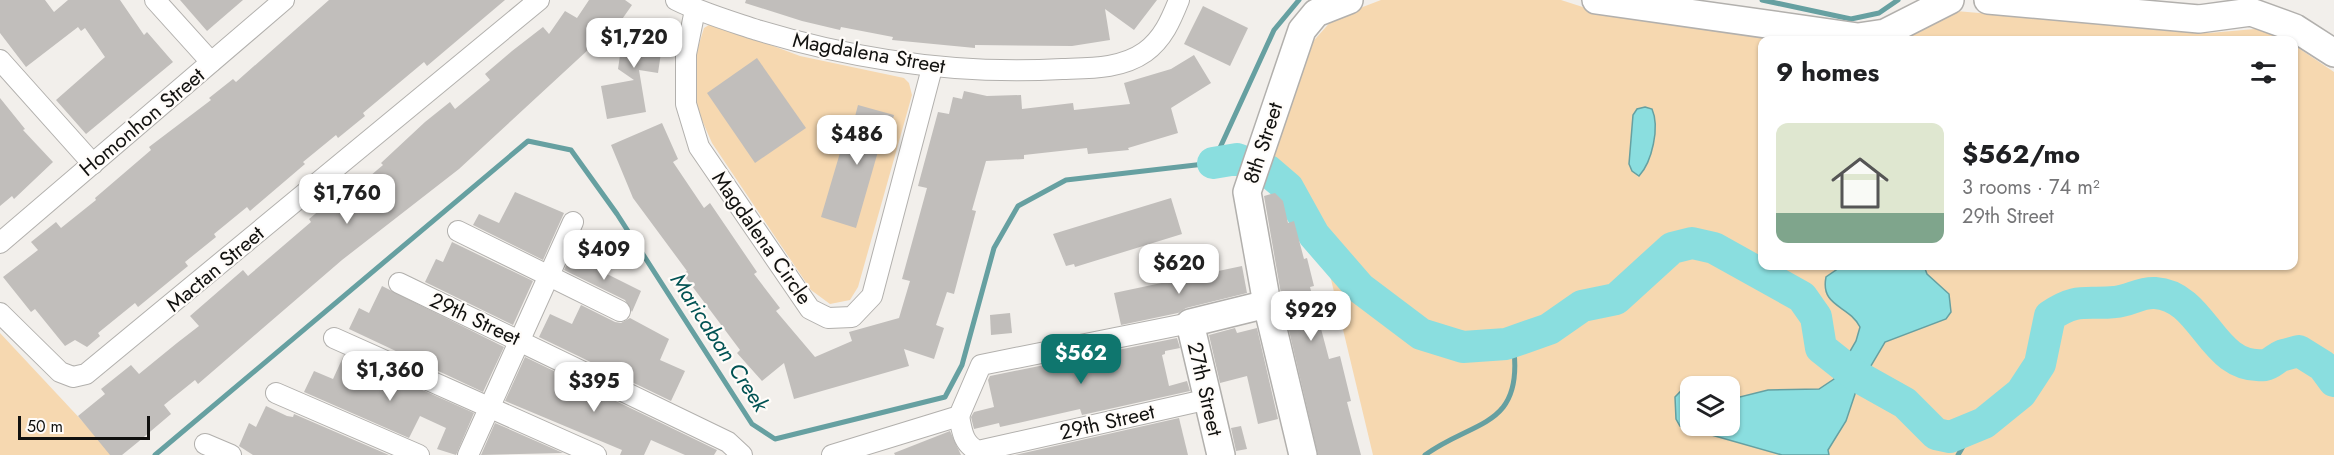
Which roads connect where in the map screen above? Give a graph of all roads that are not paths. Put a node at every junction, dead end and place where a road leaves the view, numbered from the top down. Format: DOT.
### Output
graph roads {
  1 [pos="155,0"];
  2 [pos="284,0"];
  3 [pos="539,0"];
  4 [pos="676,0"];
  5 [pos="1179,0"];
  6 [pos="1349,0"];
  7 [pos="1596,0"];
  8 [pos="1950,0"];
  9 [pos="1988,0"];
  10 [pos="695,10"];
  11 [pos="1851,36"];
  12 [pos="1865,36"];
  13 [pos="2334,53"];
  14 [pos="0,60"];
  15 [pos="212,62"];
  16 [pos="932,68"];
  17 [pos="93,164"];
  18 [pos="573,222"];
  19 [pos="458,231"];
  20 [pos="0,243"];
  21 [pos="549,277"];
  22 [pos="399,283"];
  23 [pos="1267,304"];
  24 [pos="620,311"];
  25 [pos="0,314"];
  26 [pos="1190,322"];
  27 [pos="334,338"];
  28 [pos="520,340"];
  29 [pos="276,393"];
  30 [pos="1209,399"];
  31 [pos="490,407"];
  32 [pos="959,416"];
  33 [pos="205,444"];
  34 [pos="731,451"];
  35 [pos="231,455"];
  36 [pos="419,455"];
  37 [pos="468,455"];
  38 [pos="596,455"];
  39 [pos="832,455"];
  40 [pos="1221,455"];
  41 [pos="1303,455"];
  1 -- 15 [label="street"];
  2 -- 15 [label="street, Homonhon Street"];
  3 -- 25 [label="street, Mactan Street"];
  4 -- 10 [label="street, Magdalena Street"];
  5 -- 16 [label="street, Magdalena Street"];
  6 -- 23 [label="street, 8th Street"];
  7 -- 11 [label="street"];
  8 -- 12 [label="street"];
  9 -- 13 [label="street"];
  10 -- 16 [label="street, Magdalena Street"];
  10 -- 16 [label="street, Magdalena Circle"];
  14 -- 17 [label="street"];
  15 -- 17 [label="street, Homonhon Street"];
  17 -- 20 [label="street, Homonhon Street"];
  18 -- 21 [label="street"];
  19 -- 21 [label="street"];
  21 -- 24 [label="street"];
  21 -- 28 [label="street"];
  22 -- 28 [label="street, 29th Street"];
  23 -- 26 [label="street"];
  23 -- 41 [label="street, 8th Street"];
  26 -- 30 [label="street, 27th Street"];
  26 -- 32 [label="street"];
  27 -- 31 [label="street"];
  28 -- 31 [label="street"];
  28 -- 34 [label="street, 29th Street"];
  29 -- 36 [label="street"];
  30 -- 32 [label="street, 29th Street"];
  30 -- 40 [label="street, 27th Street"];
  31 -- 37 [label="street"];
  31 -- 38 [label="street"];
  32 -- 39 [label="street"];
  33 -- 35 [label="street"];
}
